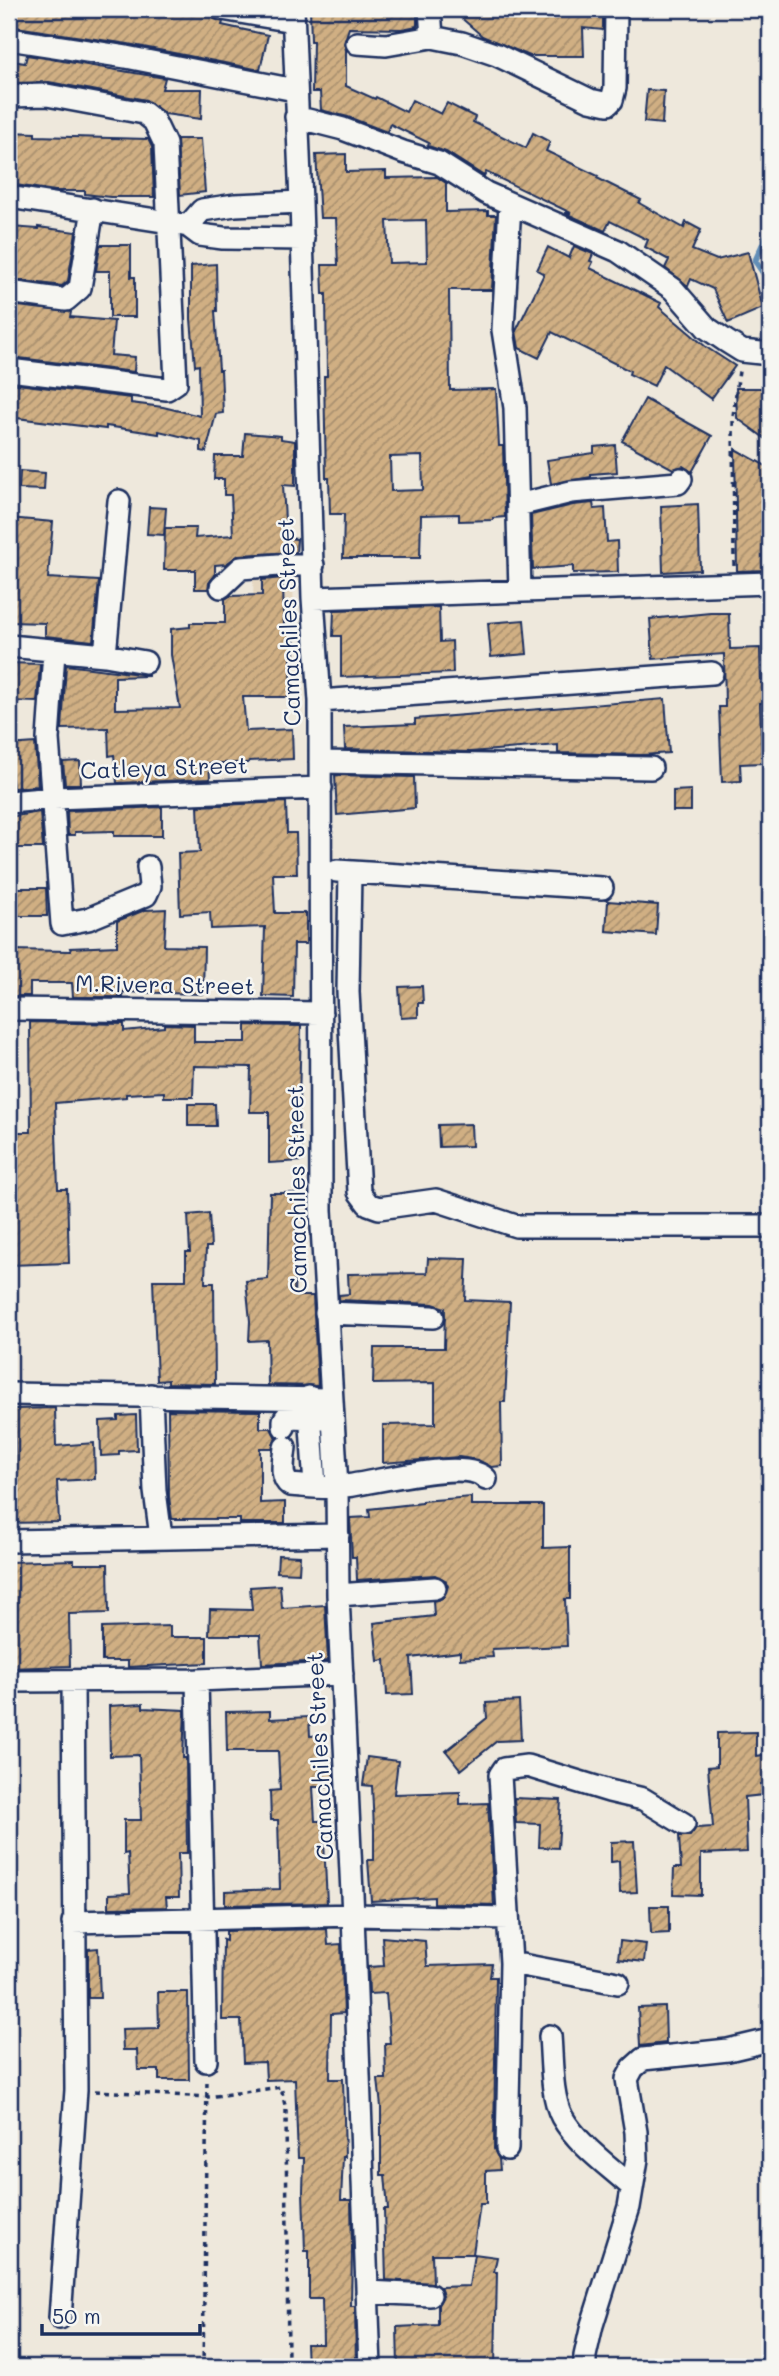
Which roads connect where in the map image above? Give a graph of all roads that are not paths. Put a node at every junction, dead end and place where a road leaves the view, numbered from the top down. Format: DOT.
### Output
graph roads {
  1 [pos="222,9"];
  2 [pos="430,9"];
  3 [pos="616,9"];
  4 [pos="293,15"];
  5 [pos="432,37"];
  6 [pos="9,39"];
  7 [pos="357,43"];
  8 [pos="295,90"];
  9 [pos="9,96"];
  10 [pos="296,117"];
  11 [pos="9,197"];
  12 [pos="302,202"];
  13 [pos="510,204"];
  14 [pos="93,209"];
  15 [pos="179,224"];
  16 [pos="303,239"];
  17 [pos="9,292"];
  18 [pos="770,354"];
  19 [pos="9,370"];
  20 [pos="681,479"];
  21 [pos="119,501"];
  22 [pos="518,505"];
  23 [pos="313,565"];
  24 [pos="770,583"];
  25 [pos="221,587"];
  26 [pos="520,591"];
  27 [pos="313,597"];
  28 [pos="9,646"];
  29 [pos="54,652"];
  30 [pos="105,655"];
  31 [pos="145,662"];
  32 [pos="712,673"];
  33 [pos="320,701"];
  34 [pos="320,762"];
  35 [pos="651,768"];
  36 [pos="321,788"];
  37 [pos="54,798"];
  38 [pos="9,802"];
  39 [pos="148,867"];
  40 [pos="320,870"];
  41 [pos="350,872"];
  42 [pos="602,888"];
  43 [pos="9,1009"];
  44 [pos="321,1013"];
  45 [pos="770,1226"];
  46 [pos="326,1313"];
  47 [pos="433,1317"];
  48 [pos="9,1394"];
  49 [pos="151,1395"];
  50 [pos="309,1407"];
  51 [pos="331,1409"];
  52 [pos="486,1479"];
  53 [pos="315,1486"];
  54 [pos="337,1488"];
  55 [pos="338,1535"];
  56 [pos="161,1537"];
  57 [pos="9,1541"];
  58 [pos="435,1588"];
  59 [pos="338,1595"];
  60 [pos="342,1674"];
  61 [pos="197,1680"];
  62 [pos="9,1681"];
  63 [pos="73,1681"];
  64 [pos="684,1824"];
  65 [pos="353,1915"];
  66 [pos="508,1918"];
  67 [pos="204,1919"];
  68 [pos="74,1922"];
  69 [pos="510,1963"];
  70 [pos="618,1983"];
  71 [pos="550,2036"];
  72 [pos="770,2040"];
  73 [pos="206,2061"];
  74 [pos="507,2149"];
  75 [pos="632,2187"];
  76 [pos="367,2292"];
  77 [pos="430,2295"];
  78 [pos="60,2318"];
  79 [pos="370,2367"];
  80 [pos="585,2367"];
  1 -- 4 [label="street"];
  2 -- 5 [label="street"];
  3 -- 5 [label="street"];
  4 -- 8 [label="street, Camachiles Street"];
  5 -- 7 [label="street"];
  6 -- 8 [label="street"];
  8 -- 10 [label="street, Camachiles Street"];
  9 -- 15 [label="street"];
  10 -- 12 [label="street, Camachiles Street"];
  10 -- 13 [label="street"];
  11 -- 14 [label="street"];
  12 -- 15 [label="street"];
  12 -- 16 [label="street, Camachiles Street"];
  13 -- 18 [label="street"];
  13 -- 22 [label="street"];
  14 -- 15 [label="street"];
  14 -- 17 [label="street"];
  15 -- 16 [label="street"];
  15 -- 19 [label="street"];
  16 -- 23 [label="street, Camachiles Street"];
  20 -- 22 [label="street"];
  21 -- 30 [label="street"];
  22 -- 26 [label="street"];
  23 -- 25 [label="street"];
  23 -- 27 [label="street, Camachiles Street"];
  24 -- 26 [label="street"];
  26 -- 27 [label="street"];
  27 -- 33 [label="street, Camachiles Street"];
  28 -- 29 [label="street"];
  29 -- 30 [label="street"];
  29 -- 37 [label="street"];
  30 -- 31 [label="street"];
  32 -- 33 [label="street"];
  33 -- 34 [label="street, Camachiles Street"];
  34 -- 35 [label="street"];
  34 -- 36 [label="street, Camachiles Street"];
  36 -- 37 [label="street, Catleya Street"];
  36 -- 40 [label="street, Camachiles Street"];
  37 -- 38 [label="street, Catleya Street"];
  37 -- 39 [label="street"];
  40 -- 41 [label="street"];
  40 -- 44 [label="street, Camachiles Street"];
  41 -- 42 [label="street"];
  41 -- 45 [label="street"];
  43 -- 44 [label="street, M.Rivera Street"];
  44 -- 46 [label="street, Camachiles Street"];
  46 -- 47 [label="street"];
  46 -- 51 [label="street, Camachiles Street"];
  48 -- 49 [label="street"];
  49 -- 50 [label="street"];
  49 -- 56 [label="street"];
  50 -- 51 [label="street"];
  50 -- 53 [label="street"];
  50 -- 53 [label="street"];
  51 -- 54 [label="street, Camachiles Street"];
  52 -- 54 [label="street"];
  53 -- 54 [label="street"];
  54 -- 55 [label="street, Camachiles Street"];
  55 -- 56 [label="street"];
  55 -- 59 [label="street, Camachiles Street"];
  56 -- 57 [label="street"];
  58 -- 59 [label="street"];
  59 -- 60 [label="street, Camachiles Street"];
  60 -- 61 [label="street"];
  60 -- 65 [label="street, Camachiles Street"];
  61 -- 63 [label="street"];
  61 -- 67 [label="street"];
  62 -- 63 [label="street"];
  63 -- 68 [label="street"];
  64 -- 66 [label="street"];
  65 -- 66 [label="street"];
  65 -- 67 [label="street"];
  65 -- 76 [label="street, Camachiles Street"];
  66 -- 69 [label="street"];
  67 -- 68 [label="street"];
  67 -- 73 [label="street"];
  68 -- 78 [label="street"];
  69 -- 70 [label="street"];
  69 -- 74 [label="street"];
  71 -- 75 [label="street"];
  72 -- 75 [label="street"];
  75 -- 80 [label="street"];
  76 -- 77 [label="street"];
  76 -- 79 [label="street, Camachiles Street"];
}
